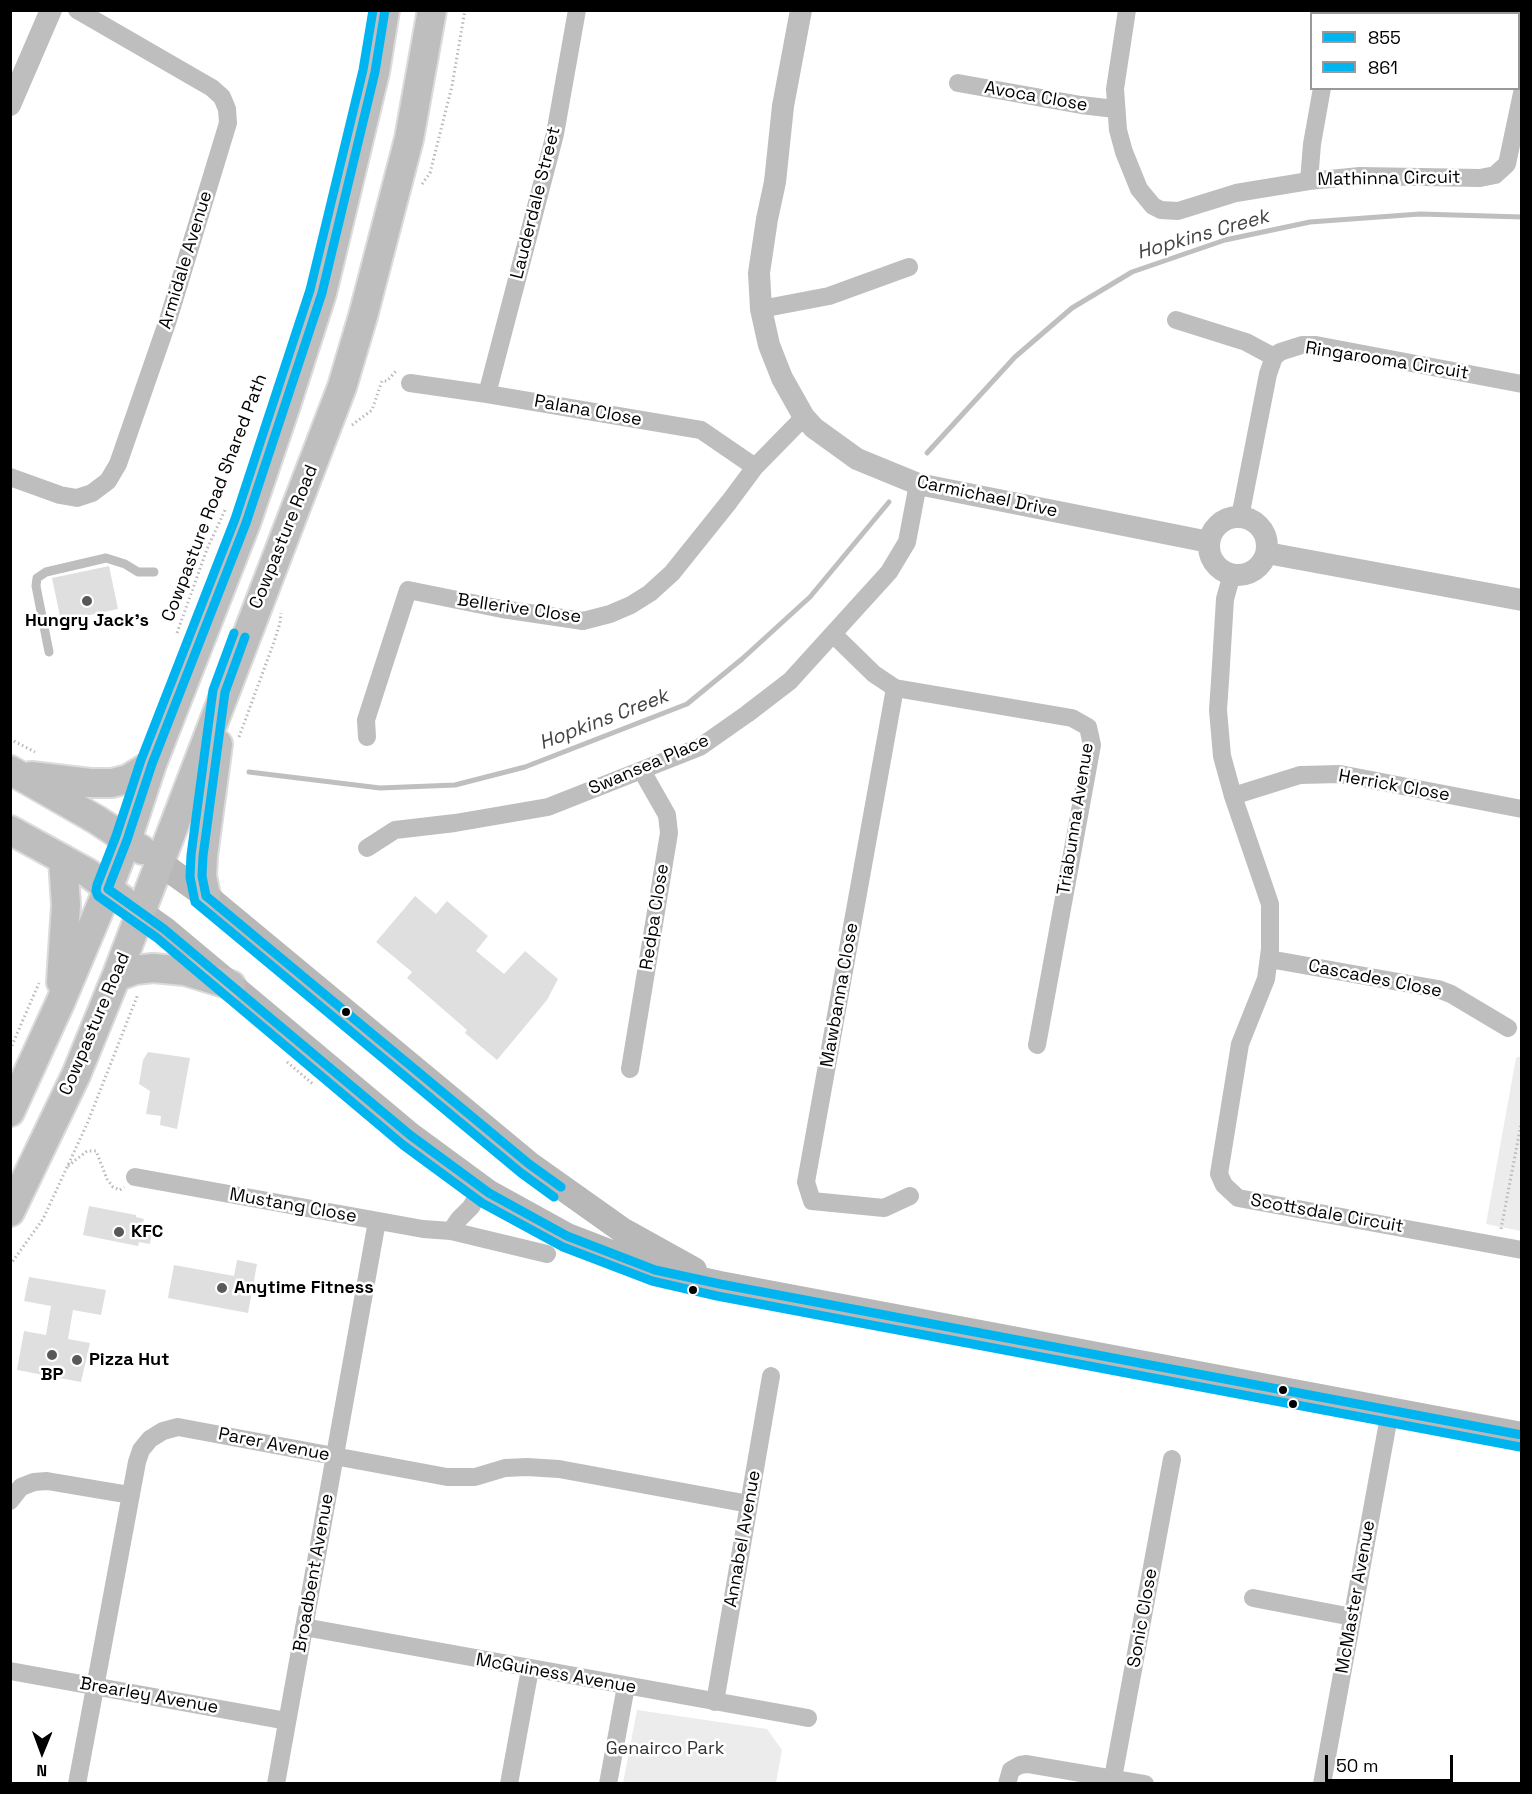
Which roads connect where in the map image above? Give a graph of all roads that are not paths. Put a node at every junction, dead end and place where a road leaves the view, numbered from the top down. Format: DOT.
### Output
graph roads {
  1 [pos="51,10"];
  2 [pos="77,10"];
  3 [pos="385,10"];
  4 [pos="432,10"];
  5 [pos="577,10"];
  6 [pos="801,10"];
  7 [pos="1127,10"];
  8 [pos="957,83"];
  9 [pos="1322,90"];
  10 [pos="1521,93"];
  11 [pos="10,105"];
  12 [pos="1115,109"];
  13 [pos="1308,181"];
  14 [pos="909,267"];
  15 [pos="761,309"];
  16 [pos="1176,320"];
  17 [pos="1274,357"];
  18 [pos="410,383"];
  19 [pos="1521,384"];
  20 [pos="487,393"];
  21 [pos="804,417"];
  22 [pos="755,467"];
  23 [pos="10,477"];
  24 [pos="918,484"];
  25 [pos="1240,517"];
  26 [pos="1209,542"];
  27 [pos="1267,553"];
  28 [pos="154,572"];
  29 [pos="1232,574"];
  30 [pos="1521,600"];
  31 [pos="833,634"];
  32 [pos="49,652"];
  33 [pos="895,688"];
  34 [pos="225,692"];
  35 [pos="367,736"];
  36 [pos="152,764"];
  37 [pos="642,771"];
  38 [pos="15,772"];
  39 [pos="1233,796"];
  40 [pos="1521,809"];
  41 [pos="10,830"];
  42 [pos="127,840"];
  43 [pos="367,848"];
  44 [pos="63,859"];
  45 [pos="160,863"];
  46 [pos="108,889"];
  47 [pos="206,896"];
  48 [pos="140,912"];
  49 [pos="1269,959"];
  50 [pos="129,982"];
  51 [pos="231,985"];
  52 [pos="60,1003"];
  53 [pos="1508,1028"];
  54 [pos="1037,1045"];
  55 [pos="630,1069"];
  56 [pos="10,1112"];
  57 [pos="135,1177"];
  58 [pos="482,1188"];
  59 [pos="910,1196"];
  60 [pos="10,1212"];
  61 [pos="377,1221"];
  62 [pos="451,1231"];
  63 [pos="1521,1250"];
  64 [pos="547,1254"];
  65 [pos="720,1284"];
  66 [pos="771,1376"];
  67 [pos="1390,1411"];
  68 [pos="1521,1435"];
  69 [pos="335,1456"];
  70 [pos="1172,1459"];
  71 [pos="130,1495"];
  72 [pos="10,1501"];
  73 [pos="748,1504"];
  74 [pos="1253,1598"];
  75 [pos="1352,1617"];
  76 [pos="304,1627"];
  77 [pos="530,1669"];
  78 [pos="10,1671"];
  79 [pos="95,1686"];
  80 [pos="626,1686"];
  81 [pos="715,1702"];
  82 [pos="808,1718"];
  83 [pos="287,1721"];
  84 [pos="1113,1778"];
  85 [pos="77,1784"];
  86 [pos="276,1784"];
  87 [pos="509,1784"];
  88 [pos="608,1784"];
  89 [pos="1007,1784"];
  90 [pos="1145,1784"];
  91 [pos="1322,1784"];
  1 -- 11 [label="street"];
  2 -- 23 [label="street, Armidale Avenue"];
  3 -- 36 [label="main road"];
  4 -- 34 [label="main road, Cowpasture Road"];
  5 -- 20 [label="street, Lauderdale Street"];
  6 -- 15 [label="street, Carmichael Drive"];
  7 -- 12 [label="street, Mathinna Circuit"];
  8 -- 12 [label="street, Avoca Close"];
  9 -- 13 [label="street"];
  10 -- 13 [label="street, Mathinna Circuit"];
  12 -- 13 [label="street, Mathinna Circuit"];
  14 -- 15 [label="street"];
  15 -- 21 [label="street, Carmichael Drive"];
  16 -- 17 [label="street"];
  17 -- 19 [label="street, Ringarooma Circuit"];
  17 -- 25 [label="street"];
  18 -- 20 [label="street, Palana Close"];
  20 -- 22 [label="street, Palana Close"];
  21 -- 22 [label="street, Bellerive Close"];
  21 -- 24 [label="street, Carmichael Drive"];
  22 -- 35 [label="street, Bellerive Close"];
  24 -- 26 [label="street, Carmichael Drive"];
  24 -- 31 [label="street, Swansea Place"];
  25 -- 26 [label="street"];
  25 -- 27 [label="street"];
  26 -- 29 [label="street"];
  27 -- 29 [label="street"];
  27 -- 30 [label="street"];
  28 -- 32 [label="lane"];
  29 -- 39 [label="street, Scottsdale Circuit"];
  31 -- 33 [label="street, Triabunna Avenue"];
  31 -- 37 [label="street, Swansea Place"];
  33 -- 54 [label="street, Triabunna Avenue"];
  33 -- 59 [label="street, Mawbanna Close"];
  34 -- 45 [label="main road, Cowpasture Road"];
  34 -- 47 [label="main road"];
  36 -- 38 [label="main road"];
  36 -- 42 [label="main road"];
  37 -- 43 [label="street, Swansea Place"];
  37 -- 55 [label="street, Redpa Close"];
  38 -- 42 [label="main road"];
  39 -- 40 [label="street, Herrick Close"];
  39 -- 49 [label="street, Scottsdale Circuit"];
  41 -- 44 [label="main road"];
  42 -- 45 [label="main road"];
  42 -- 46 [label="main road"];
  44 -- 46 [label="main road"];
  44 -- 52 [label="main road"];
  45 -- 47 [label="main road"];
  45 -- 48 [label="main road, Cowpasture Road"];
  46 -- 48 [label="main road"];
  46 -- 52 [label="main road"];
  47 -- 65 [label="main road"];
  48 -- 50 [label="main road, Cowpasture Road"];
  48 -- 51 [label="main road"];
  49 -- 53 [label="street, Cascades Close"];
  49 -- 63 [label="street, Scottsdale Circuit"];
  50 -- 51 [label="main road"];
  50 -- 60 [label="main road, Cowpasture Road"];
  51 -- 58 [label="main road"];
  52 -- 56 [label="main road"];
  57 -- 61 [label="street, Mustang Close"];
  58 -- 62 [label="street"];
  58 -- 65 [label="main road"];
  61 -- 62 [label="street, Mustang Close"];
  61 -- 69 [label="street, Broadbent Avenue"];
  62 -- 64 [label="street, Mustang Close"];
  65 -- 67 [label="main road"];
  66 -- 73 [label="street, Annabel Avenue"];
  67 -- 68 [label="main road"];
  67 -- 75 [label="street, McMaster Avenue"];
  69 -- 71 [label="street, Parer Avenue"];
  69 -- 73 [label="street, Parer Avenue"];
  69 -- 76 [label="street, Broadbent Avenue"];
  70 -- 84 [label="street, Sonic Close"];
  71 -- 72 [label="street"];
  71 -- 79 [label="street, Parer Avenue"];
  73 -- 81 [label="street, Annabel Avenue"];
  74 -- 75 [label="street"];
  75 -- 91 [label="street, McMaster Avenue"];
  76 -- 77 [label="street, McGuiness Avenue"];
  76 -- 83 [label="street, Broadbent Avenue"];
  77 -- 80 [label="street, McGuiness Avenue"];
  77 -- 87 [label="street"];
  78 -- 79 [label="street, Brearley Avenue"];
  79 -- 83 [label="street, Brearley Avenue"];
  79 -- 85 [label="street, Parer Avenue"];
  80 -- 81 [label="street, McGuiness Avenue"];
  80 -- 88 [label="street"];
  81 -- 82 [label="street, McGuiness Avenue"];
  83 -- 86 [label="street, Broadbent Avenue"];
  84 -- 89 [label="street"];
  84 -- 90 [label="street"];
}
